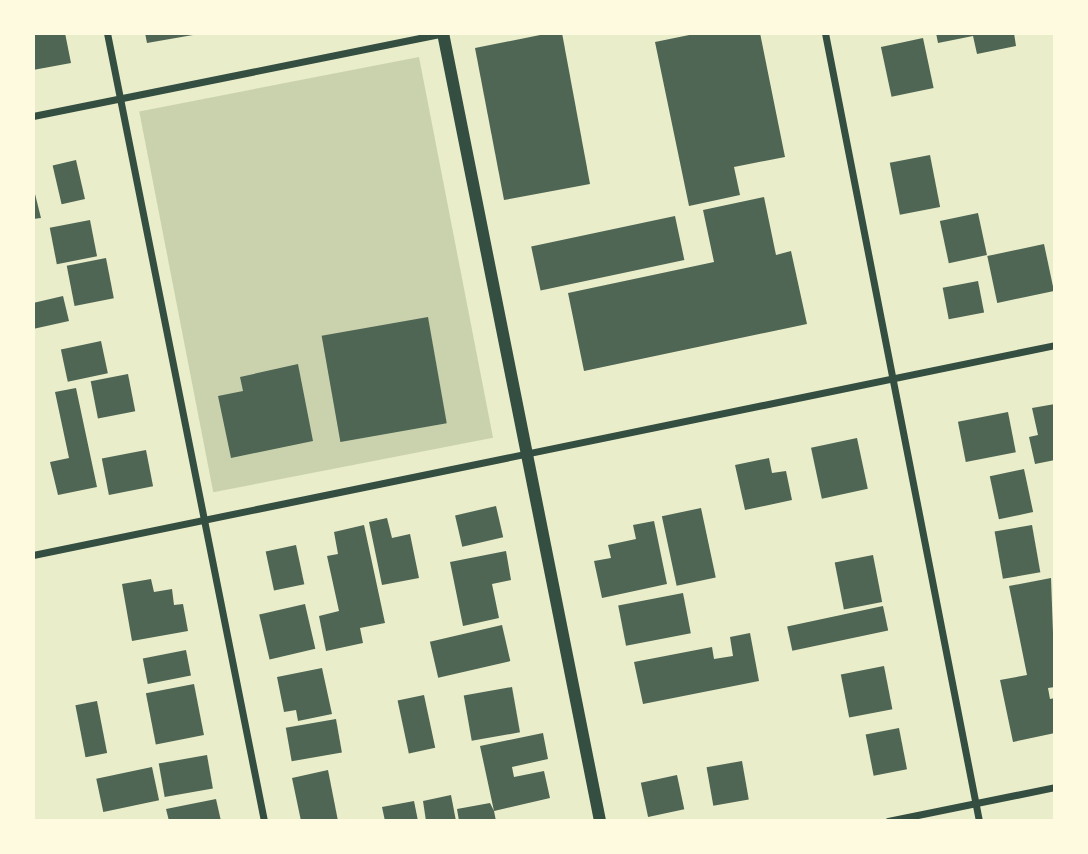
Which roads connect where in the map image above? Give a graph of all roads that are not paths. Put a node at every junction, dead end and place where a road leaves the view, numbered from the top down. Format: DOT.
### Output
graph roads {
  1 [pos="107,33"];
  2 [pos="444,33"];
  3 [pos="825,33"];
  4 [pos="120,98"];
  5 [pos="33,116"];
  6 [pos="1055,345"];
  7 [pos="892,378"];
  8 [pos="527,453"];
  9 [pos="204,520"];
  10 [pos="33,555"];
  11 [pos="1055,787"];
  12 [pos="976,803"];
  13 [pos="264,821"];
  14 [pos="600,821"];
  15 [pos="888,821"];
  16 [pos="979,821"];
  1 -- 4 [label="street"];
  2 -- 4 [label="street"];
  2 -- 8 [label="street"];
  3 -- 7 [label="street"];
  4 -- 5 [label="street"];
  4 -- 9 [label="street"];
  6 -- 7 [label="street"];
  7 -- 8 [label="street"];
  7 -- 12 [label="street"];
  8 -- 9 [label="street"];
  8 -- 14 [label="street"];
  9 -- 10 [label="street"];
  9 -- 13 [label="street"];
  11 -- 12 [label="street"];
  12 -- 15 [label="street"];
  12 -- 16 [label="street"];
}
